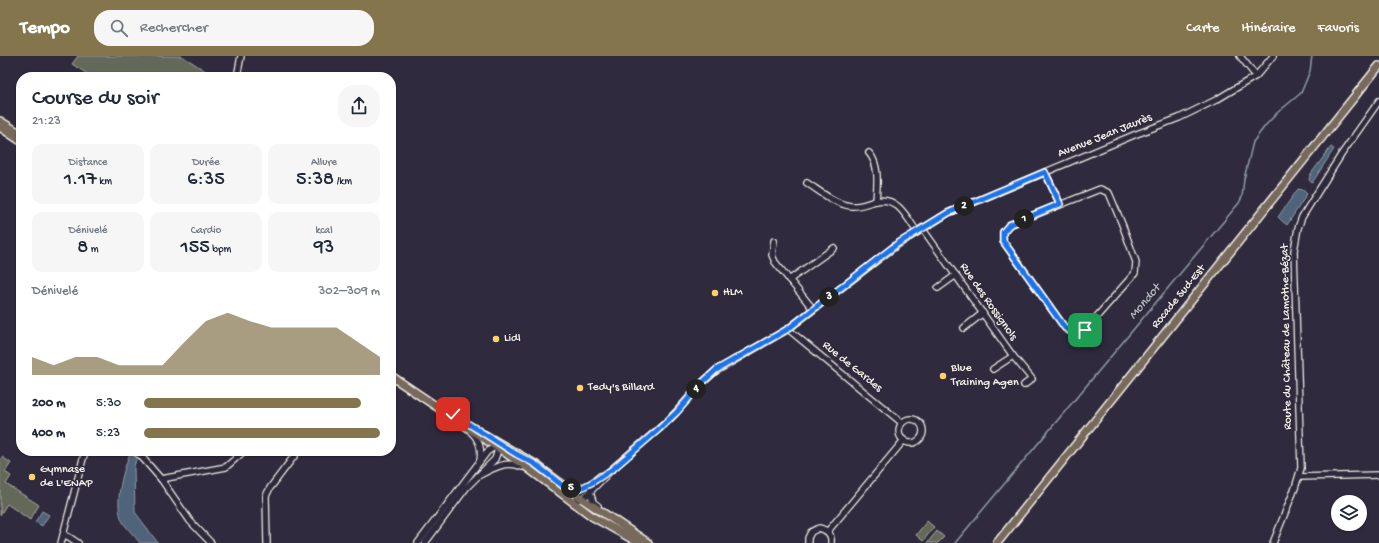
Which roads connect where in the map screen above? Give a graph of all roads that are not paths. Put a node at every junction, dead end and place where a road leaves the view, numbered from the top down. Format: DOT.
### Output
graph roads {
  1 [pos="241,56"];
  2 [pos="1240,56"];
  3 [pos="1273,56"];
  4 [pos="1379,66"];
  5 [pos="238,72"];
  6 [pos="1256,76"];
  7 [pos="1379,101"];
  8 [pos="0,122"];
  9 [pos="0,127"];
  10 [pos="16,131"];
  11 [pos="16,138"];
  12 [pos="869,153"];
  13 [pos="1045,172"];
  14 [pos="807,183"];
  15 [pos="876,201"];
  16 [pos="1060,204"];
  17 [pos="922,228"];
  18 [pos="917,232"];
  19 [pos="774,241"];
  20 [pos="834,248"];
  21 [pos="956,275"];
  22 [pos="789,280"];
  23 [pos="938,288"];
  24 [pos="813,309"];
  25 [pos="983,313"];
  26 [pos="964,328"];
  27 [pos="788,329"];
  28 [pos="1013,356"];
  29 [pos="994,369"];
  30 [pos="396,379"];
  31 [pos="1024,385"];
  32 [pos="425,398"];
  33 [pos="902,423"];
  34 [pos="904,440"];
  35 [pos="496,446"];
  36 [pos="85,456"];
  37 [pos="141,456"];
  38 [pos="238,456"];
  39 [pos="294,456"];
  40 [pos="480,462"];
  41 [pos="614,468"];
  42 [pos="529,470"];
  43 [pos="1379,475"];
  44 [pos="478,476"];
  45 [pos="1298,477"];
  46 [pos="162,479"];
  47 [pos="593,482"];
  48 [pos="562,486"];
  49 [pos="590,491"];
  50 [pos="578,500"];
  51 [pos="625,527"];
  52 [pos="828,531"];
  53 [pos="64,535"];
  54 [pos="61,543"];
  55 [pos="78,543"];
  56 [pos="211,543"];
  57 [pos="267,543"];
  58 [pos="418,543"];
  59 [pos="425,543"];
  60 [pos="639,543"];
  61 [pos="648,543"];
  62 [pos="808,543"];
  63 [pos="831,543"];
  64 [pos="997,543"];
  65 [pos="1273,543"];
  1 -- 5 [label="street"];
  2 -- 6 [label="street"];
  3 -- 6 [label="street, Avenue Jean Jaurès"];
  4 -- 64 [label="main road, Rocade Sud-Est"];
  6 -- 13 [label="street, Avenue Jean Jaurès"];
  7 -- 45 [label="street, Route du Château de Lamothe-Bézat"];
  8 -- 10 [label="main road"];
  9 -- 11 [label="main road"];
  12 -- 15 [label="street"];
  13 -- 16 [label="street"];
  13 -- 17 [label="street, Avenue Jean Jaurès"];
  14 -- 15 [label="street"];
  15 -- 18 [label="street"];
  16 -- 16 [label="street"];
  17 -- 18 [label="street, Avenue Jean Jaurès"];
  17 -- 21 [label="street, Rue des Rossignols"];
  18 -- 24 [label="street, Avenue Jean Jaurès"];
  19 -- 22 [label="street"];
  20 -- 22 [label="street"];
  21 -- 23 [label="street"];
  21 -- 25 [label="street, Rue des Rossignols"];
  22 -- 24 [label="street"];
  24 -- 27 [label="street, Avenue Jean Jaurès"];
  25 -- 26 [label="street"];
  25 -- 28 [label="street, Rue des Rossignols"];
  27 -- 33 [label="street, Rue de Gardes"];
  27 -- 41 [label="street, Avenue Jean Jaurès"];
  28 -- 29 [label="street"];
  28 -- 31 [label="street, Rue des Rossignols"];
  30 -- 32 [label="main road"];
  32 -- 35 [label="main road"];
  32 -- 40 [label="street"];
  33 -- 34 [label="street"];
  33 -- 34 [label="street"];
  34 -- 52 [label="street"];
  35 -- 40 [label="street"];
  35 -- 42 [label="main road"];
  35 -- 44 [label="street"];
  35 -- 48 [label="main road"];
  36 -- 53 [label="street"];
  37 -- 46 [label="street"];
  38 -- 46 [label="street"];
  39 -- 57 [label="street"];
  40 -- 58 [label="street"];
  41 -- 47 [label="street, Avenue Jean Jaurès"];
  41 -- 49 [label="street, Avenue Jean Jaurès"];
  42 -- 44 [label="street"];
  42 -- 50 [label="main road"];
  43 -- 45 [label="street"];
  44 -- 59 [label="street"];
  45 -- 65 [label="street, Route du Château de Lamothe-Bézat"];
  46 -- 56 [label="street"];
  47 -- 48 [label="street"];
  47 -- 50 [label="street, Avenue Jean Jaurès"];
  48 -- 50 [label="main road"];
  49 -- 50 [label="street, Avenue Jean Jaurès"];
  49 -- 51 [label="street"];
  50 -- 51 [label="main road"];
  50 -- 60 [label="main road"];
  51 -- 61 [label="main road"];
  52 -- 62 [label="street"];
  52 -- 63 [label="street"];
  53 -- 54 [label="street"];
  53 -- 55 [label="street"];
}
